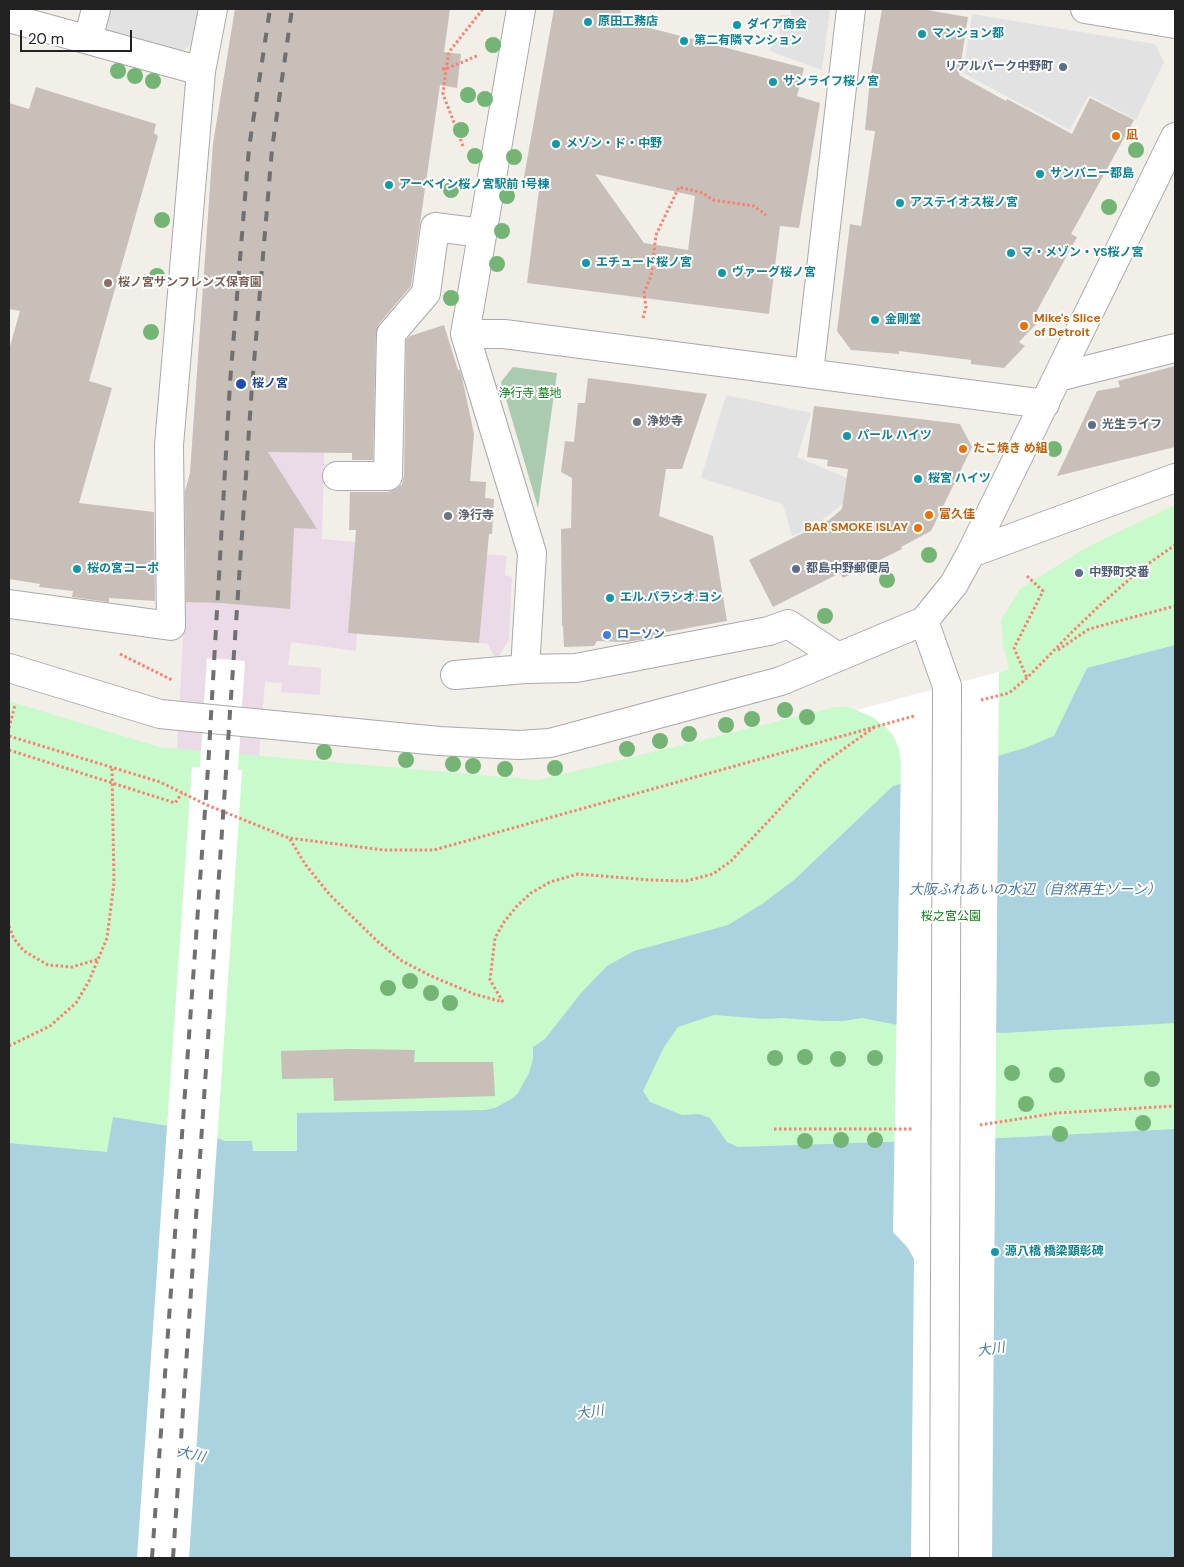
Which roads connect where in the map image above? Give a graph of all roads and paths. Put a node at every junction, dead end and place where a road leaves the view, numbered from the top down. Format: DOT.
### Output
graph roads {
  1 [pos="96,9"];
  2 [pos="213,9"];
  3 [pos="483,9"];
  4 [pos="521,9"];
  5 [pos="851,9"];
  6 [pos="1084,9"];
  7 [pos="9,18"];
  8 [pos="1175,24"];
  9 [pos="88,40"];
  10 [pos="482,54"];
  11 [pos="444,69"];
  12 [pos="201,71"];
  13 [pos="1175,137"];
  14 [pos="463,147"];
  15 [pos="766,215"];
  16 [pos="482,233"];
  17 [pos="643,320"];
  18 [pos="465,334"];
  19 [pos="1175,348"];
  20 [pos="809,373"];
  21 [pos="1058,377"];
  22 [pos="1045,404"];
  23 [pos="337,476"];
  24 [pos="1175,478"];
  25 [pos="971,553"];
  26 [pos="1027,576"];
  27 [pos="9,604"];
  28 [pos="1175,606"];
  29 [pos="924,621"];
  30 [pos="1052,653"];
  31 [pos="838,657"];
  32 [pos="9,668"];
  33 [pos="525,669"];
  34 [pos="455,675"];
  35 [pos="1027,678"];
  36 [pos="17,697"];
  37 [pos="878,725"];
  38 [pos="9,728"];
  39 [pos="9,750"];
  40 [pos="112,768"];
  41 [pos="112,783"];
  42 [pos="182,793"];
  43 [pos="289,838"];
  44 [pos="9,926"];
  45 [pos="99,958"];
  46 [pos="9,1046"];
  47 [pos="944,1558"];
  1 -- 9 [label="street"];
  2 -- 12 [label="street"];
  3 -- 11 [label="path"];
  4 -- 16 [label="street"];
  5 -- 20 [label="street"];
  6 -- 8 [label="street"];
  7 -- 9 [label="street"];
  9 -- 12 [label="street"];
  10 -- 11 [label="path"];
  11 -- 14 [label="path"];
  12 -- 27 [label="street"];
  13 -- 21 [label="street"];
  15 -- 17 [label="path"];
  16 -- 18 [label="street"];
  16 -- 23 [label="street"];
  18 -- 20 [label="street"];
  18 -- 33 [label="street"];
  19 -- 21 [label="street"];
  20 -- 22 [label="street"];
  21 -- 22 [label="street"];
  22 -- 25 [label="street"];
  24 -- 25 [label="street"];
  25 -- 29 [label="street"];
  26 -- 35 [label="path"];
  28 -- 30 [label="path"];
  29 -- 31 [label="street"];
  29 -- 47 [label="street, bridge"];
  31 -- 32 [label="street"];
  31 -- 33 [label="street"];
  33 -- 34 [label="street"];
  36 -- 38 [label="path"];
  37 -- 43 [label="path"];
  39 -- 41 [label="path"];
  40 -- 41 [label="path"];
  41 -- 42 [label="path"];
  41 -- 45 [label="path"];
  44 -- 45 [label="path"];
  45 -- 46 [label="path"];
}
